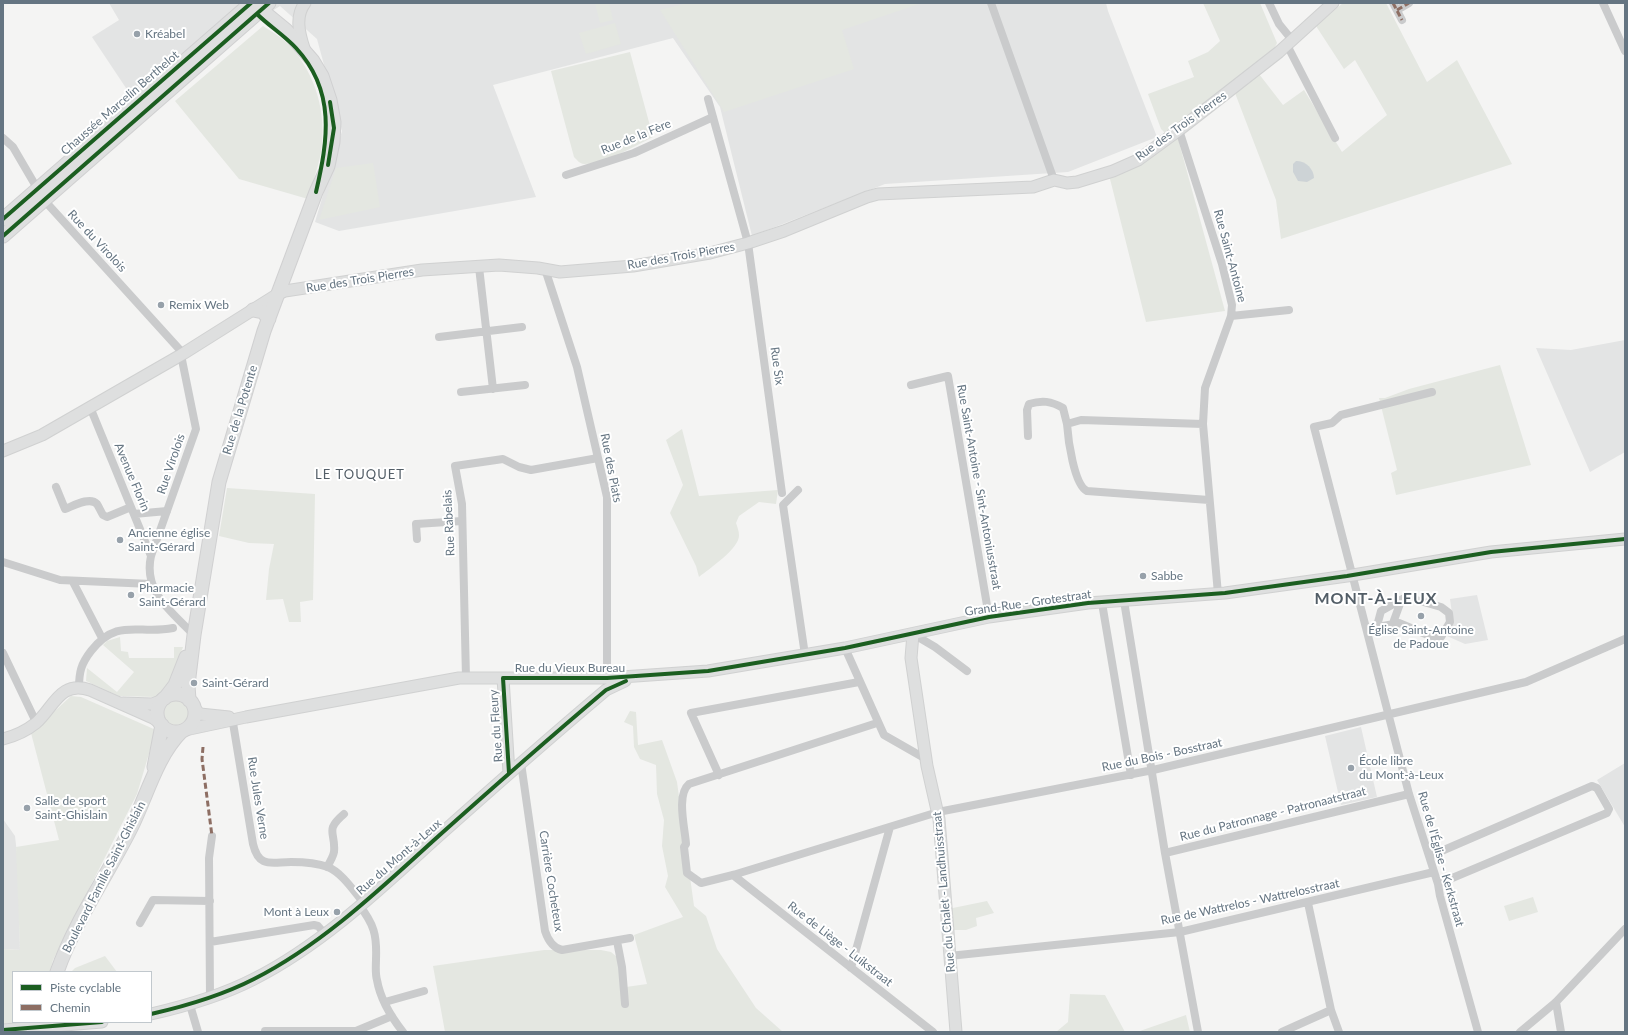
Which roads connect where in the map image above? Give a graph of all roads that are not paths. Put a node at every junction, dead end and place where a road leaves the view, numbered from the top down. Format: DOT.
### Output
graph roads {
  1 [pos="305,3"];
  2 [pos="991,3"];
  3 [pos="1269,3"];
  4 [pos="1409,3"];
  5 [pos="1603,3"];
  6 [pos="1330,4"];
  7 [pos="257,6"];
  8 [pos="1395,6"];
  9 [pos="1402,20"];
  10 [pos="1290,43"];
  11 [pos="304,48"];
  12 [pos="1625,51"];
  13 [pos="708,99"];
  14 [pos="713,117"];
  15 [pos="1179,130"];
  16 [pos="3,138"];
  17 [pos="1335,138"];
  18 [pos="566,175"];
  19 [pos="1054,180"];
  20 [pos="316,192"];
  21 [pos="40,195"];
  22 [pos="3,219"];
  23 [pos="3,236"];
  24 [pos="748,243"];
  25 [pos="479,267"];
  26 [pos="545,269"];
  27 [pos="278,294"];
  28 [pos="253,310"];
  29 [pos="1289,310"];
  30 [pos="1231,316"];
  31 [pos="269,319"];
  32 [pos="522,327"];
  33 [pos="486,332"];
  34 [pos="439,337"];
  35 [pos="181,355"];
  36 [pos="525,385"];
  37 [pos="911,385"];
  38 [pos="493,389"];
  39 [pos="461,392"];
  40 [pos="1432,392"];
  41 [pos="90,407"];
  42 [pos="1067,424"];
  43 [pos="1203,424"];
  44 [pos="1028,436"];
  45 [pos="3,451"];
  46 [pos="598,458"];
  47 [pos="56,487"];
  48 [pos="798,490"];
  49 [pos="782,493"];
  50 [pos="1209,500"];
  51 [pos="133,511"];
  52 [pos="167,511"];
  53 [pos="462,521"];
  54 [pos="417,539"];
  55 [pos="1625,539"];
  56 [pos="151,556"];
  57 [pos="3,562"];
  58 [pos="1352,576"];
  59 [pos="73,582"];
  60 [pos="151,584"];
  61 [pos="1218,594"];
  62 [pos="1124,601"];
  63 [pos="1401,601"];
  64 [pos="1102,602"];
  65 [pos="989,617"];
  66 [pos="1393,623"];
  67 [pos="1378,626"];
  68 [pos="173,628"];
  69 [pos="1368,629"];
  70 [pos="913,634"];
  71 [pos="194,635"];
  72 [pos="102,638"];
  73 [pos="1625,639"];
  74 [pos="845,648"];
  75 [pos="3,653"];
  76 [pos="805,655"];
  77 [pos="967,671"];
  78 [pos="637,677"];
  79 [pos="466,678"];
  80 [pos="503,678"];
  81 [pos="859,682"];
  82 [pos="607,684"];
  83 [pos="79,688"];
  84 [pos="164,699"];
  85 [pos="114,701"];
  86 [pos="192,704"];
  87 [pos="1390,713"];
  88 [pos="233,718"];
  89 [pos="36,722"];
  90 [pos="877,723"];
  91 [pos="161,724"];
  92 [pos="183,730"];
  93 [pos="3,739"];
  94 [pos="926,759"];
  95 [pos="521,763"];
  96 [pos="1153,770"];
  97 [pos="509,773"];
  98 [pos="719,775"];
  99 [pos="1131,775"];
  100 [pos="151,782"];
  101 [pos="1410,794"];
  102 [pos="938,812"];
  103 [pos="344,814"];
  104 [pos="890,827"];
  105 [pos="212,836"];
  106 [pos="1165,853"];
  107 [pos="1430,856"];
  108 [pos="327,867"];
  109 [pos="1434,872"];
  110 [pos="733,875"];
  111 [pos="1438,884"];
  112 [pos="210,901"];
  113 [pos="361,903"];
  114 [pos="1308,903"];
  115 [pos="140,923"];
  116 [pos="1625,929"];
  117 [pos="1180,932"];
  118 [pos="324,933"];
  119 [pos="630,938"];
  120 [pos="617,941"];
  121 [pos="210,942"];
  122 [pos="949,956"];
  123 [pos="851,968"];
  124 [pos="57,971"];
  125 [pos="424,991"];
  126 [pos="210,998"];
  127 [pos="385,1002"];
  128 [pos="1556,1002"];
  129 [pos="625,1004"];
  130 [pos="190,1005"];
  131 [pos="1331,1010"];
  132 [pos="152,1014"];
  133 [pos="392,1016"];
  134 [pos="91,1023"];
  135 [pos="45,1027"];
  136 [pos="3,1030"];
  137 [pos="198,1032"];
  138 [pos="262,1032"];
  139 [pos="404,1032"];
  140 [pos="933,1032"];
  141 [pos="956,1032"];
  142 [pos="1198,1032"];
  143 [pos="1282,1032"];
  144 [pos="1339,1032"];
  145 [pos="1478,1032"];
  146 [pos="1520,1032"];
  147 [pos="1561,1032"];
  1 -- 11 [label="street, Rue de la Potente"];
  2 -- 19 [label="street"];
  3 -- 10 [label="street"];
  4 -- 8 [label="street"];
  5 -- 12 [label="street"];
  6 -- 10 [label="street, Rue des Trois Pierres"];
  7 -- 11 [label="main road, Rue de la Potente"];
  7 -- 20 [label="main road, Rue de la Potente"];
  7 -- 21 [label="main road, Chaussée Marcelin Berthelot"];
  7 -- 21 [label="main road, Chaussée Marcelin Berthelot"];
  8 -- 9 [label="street"];
  10 -- 15 [label="street, Rue des Trois Pierres"];
  10 -- 17 [label="street"];
  11 -- 20 [label="main road, Rue de la Potente"];
  13 -- 14 [label="street"];
  14 -- 18 [label="street, Rue de la Fère"];
  14 -- 24 [label="street"];
  15 -- 19 [label="street, Rue des Trois Pierres"];
  15 -- 30 [label="street, Rue Saint-Antoine"];
  16 -- 21 [label="street, Rue du Virolois"];
  19 -- 24 [label="street, Rue des Trois Pierres"];
  20 -- 27 [label="main road, Rue de la Potente"];
  21 -- 22 [label="main road, Chaussée Marcelin Berthelot"];
  21 -- 23 [label="main road, Chaussée Marcelin Berthelot"];
  21 -- 35 [label="street, Rue du Virolois"];
  24 -- 26 [label="street, Rue des Trois Pierres"];
  24 -- 49 [label="street, Rue Six"];
  25 -- 26 [label="street, Rue des Trois Pierres"];
  25 -- 27 [label="street, Rue des Trois Pierres"];
  25 -- 33 [label="street"];
  26 -- 46 [label="street, Rue des Piats"];
  27 -- 28 [label="street, Rue des Trois Pierres"];
  27 -- 31 [label="main road, Rue de la Potente"];
  28 -- 31 [label="main road"];
  28 -- 35 [label="street, Rue des Trois Pierres"];
  29 -- 30 [label="street"];
  30 -- 43 [label="street, Rue Saint-Antoine"];
  31 -- 71 [label="main road, Rue de la Potente"];
  32 -- 33 [label="street"];
  33 -- 34 [label="street"];
  33 -- 38 [label="street"];
  35 -- 41 [label="street, Rue des Trois Pierres"];
  35 -- 52 [label="street, Rue Virolois"];
  36 -- 38 [label="street"];
  37 -- 65 [label="street, Rue Saint-Antoine - Sint-Antoniusstraat"];
  38 -- 39 [label="street"];
  40 -- 58 [label="street, Rue de l'Église - Kerkstraat"];
  41 -- 45 [label="street, Rue des Trois Pierres"];
  41 -- 51 [label="street, Avenue Florin"];
  42 -- 43 [label="street"];
  42 -- 44 [label="street"];
  42 -- 50 [label="street"];
  43 -- 50 [label="street, Rue Saint-Antoine"];
  46 -- 53 [label="street, Rue Rabelais"];
  46 -- 82 [label="street, Rue des Piats"];
  47 -- 51 [label="street"];
  48 -- 76 [label="street"];
  50 -- 61 [label="street, Rue Saint-Antoine"];
  51 -- 52 [label="street"];
  51 -- 56 [label="street, Avenue Florin"];
  52 -- 56 [label="street, Rue Virolois"];
  53 -- 54 [label="street"];
  53 -- 79 [label="street, Rue Rabelais"];
  55 -- 58 [label="street, Grand-Rue - Grotestraat"];
  56 -- 60 [label="street, Rue Virolois"];
  57 -- 59 [label="street"];
  58 -- 61 [label="street, Grand-Rue - Grotestraat"];
  58 -- 69 [label="street, Rue de l'Église - Kerkstraat"];
  59 -- 60 [label="street"];
  59 -- 72 [label="street"];
  60 -- 71 [label="street"];
  61 -- 62 [label="street, Grand-Rue - Grotestraat"];
  62 -- 64 [label="street, Grand-Rue - Grotestraat"];
  62 -- 96 [label="street"];
  63 -- 66 [label="street"];
  63 -- 66 [label="street"];
  63 -- 67 [label="street"];
  64 -- 65 [label="street, Grand-Rue - Grotestraat"];
  64 -- 99 [label="street"];
  65 -- 70 [label="street, Grand-Rue - Grotestraat"];
  66 -- 67 [label="street"];
  67 -- 69 [label="street"];
  68 -- 72 [label="street"];
  69 -- 87 [label="street, Rue de l'Église - Kerkstraat"];
  70 -- 74 [label="street, Grand-Rue - Grotestraat"];
  70 -- 77 [label="street"];
  70 -- 94 [label="street, Rue du Chalet - Landhuisstraat"];
  71 -- 84 [label="main road, Rue de la Potente"];
  71 -- 86 [label="main road, Rue de la Potente"];
  72 -- 83 [label="street"];
  73 -- 87 [label="street, Rue du Bois - Bosstraat"];
  74 -- 76 [label="street, Grand-Rue - Grotestraat"];
  74 -- 81 [label="street"];
  75 -- 89 [label="street"];
  76 -- 78 [label="street, Grand-Rue - Grotestraat"];
  78 -- 82 [label="street, Rue du Vieux Bureau"];
  79 -- 80 [label="street, Rue du Vieux Bureau"];
  79 -- 88 [label="street, Rue du Vieux Bureau"];
  80 -- 82 [label="street, Rue du Vieux Bureau"];
  80 -- 97 [label="street, Rue du Fleury"];
  81 -- 90 [label="street"];
  81 -- 98 [label="street"];
  82 -- 95 [label="street, Rue du Mont-à-Leux"];
  83 -- 85 [label="street"];
  83 -- 89 [label="street"];
  84 -- 85 [label="street"];
  84 -- 86 [label="main road"];
  84 -- 91 [label="main road"];
  85 -- 91 [label="street"];
  86 -- 88 [label="street, Rue du Vieux Bureau"];
  86 -- 92 [label="main road"];
  87 -- 96 [label="street, Rue du Bois - Bosstraat"];
  87 -- 101 [label="street, Rue de l'Église - Kerkstraat"];
  88 -- 92 [label="street, Rue du Vieux Bureau"];
  88 -- 108 [label="street, Rue Jules Verne"];
  89 -- 93 [label="street"];
  90 -- 94 [label="street"];
  90 -- 98 [label="street"];
  91 -- 92 [label="main road"];
  91 -- 100 [label="main road, Boulevard Famille Saint-Ghislain"];
  92 -- 100 [label="main road, Boulevard Famille Saint-Ghislain"];
  94 -- 102 [label="street, Rue du Chalet - Landhuisstraat"];
  95 -- 97 [label="street, Rue du Mont-à-Leux"];
  95 -- 120 [label="street, Carrière Cocheteux"];
  96 -- 99 [label="street, Rue du Bois - Bosstraat"];
  96 -- 106 [label="street"];
  97 -- 113 [label="street, Rue du Mont-à-Leux"];
  98 -- 110 [label="street, Rue du Bois - Bosstraat"];
  99 -- 102 [label="street, Rue du Bois - Bosstraat"];
  100 -- 124 [label="main road, Boulevard Famille Saint-Ghislain"];
  101 -- 106 [label="street, Rue du Patronnage - Patronaatstraat"];
  101 -- 107 [label="street, Rue de l'Église - Kerkstraat"];
  102 -- 104 [label="street, Rue du Bois - Bosstraat"];
  102 -- 122 [label="street, Rue du Chalet - Landhuisstraat"];
  103 -- 108 [label="street"];
  104 -- 110 [label="street, Rue du Bois - Bosstraat"];
  104 -- 123 [label="street"];
  105 -- 112 [label="street"];
  106 -- 117 [label="street"];
  107 -- 109 [label="street, Rue de l'Église - Kerkstraat"];
  107 -- 111 [label="street"];
  108 -- 113 [label="street, Rue Jules Verne"];
  109 -- 111 [label="street, Rue de l'Église - Kerkstraat"];
  109 -- 114 [label="street, Rue de Wattrelos - Wattrelosstraat"];
  110 -- 123 [label="street, Rue de Liège - Luikstraat"];
  111 -- 145 [label="street, Rue de l'Église - Kerkstraat"];
  112 -- 115 [label="street"];
  112 -- 121 [label="street"];
  113 -- 118 [label="street, Rue du Mont-à-Leux"];
  113 -- 127 [label="street, Rue Jules Verne"];
  114 -- 117 [label="street, Rue de Wattrelos - Wattrelosstraat"];
  114 -- 131 [label="street"];
  116 -- 128 [label="street"];
  117 -- 122 [label="street, Rue de Wattrelos - Wattrelosstraat"];
  117 -- 142 [label="street"];
  118 -- 121 [label="street"];
  118 -- 126 [label="street, Rue du Mont-à-Leux"];
  119 -- 120 [label="street, Carrière Cocheteux"];
  120 -- 129 [label="street"];
  121 -- 126 [label="street"];
  122 -- 141 [label="street, Rue du Chalet - Landhuisstraat"];
  123 -- 140 [label="street, Rue de Liège - Luikstraat"];
  125 -- 127 [label="street"];
  126 -- 130 [label="street, Rue du Mont-à-Leux"];
  127 -- 133 [label="street, Rue Jules Verne"];
  128 -- 146 [label="street"];
  128 -- 147 [label="street"];
  130 -- 132 [label="street, Rue du Mont-à-Leux"];
  130 -- 137 [label="street"];
  131 -- 143 [label="street"];
  131 -- 144 [label="street"];
  133 -- 138 [label="street"];
  133 -- 139 [label="street, Rue Jules Verne"];
  134 -- 135 [label="street"];
  135 -- 136 [label="street"];
}
